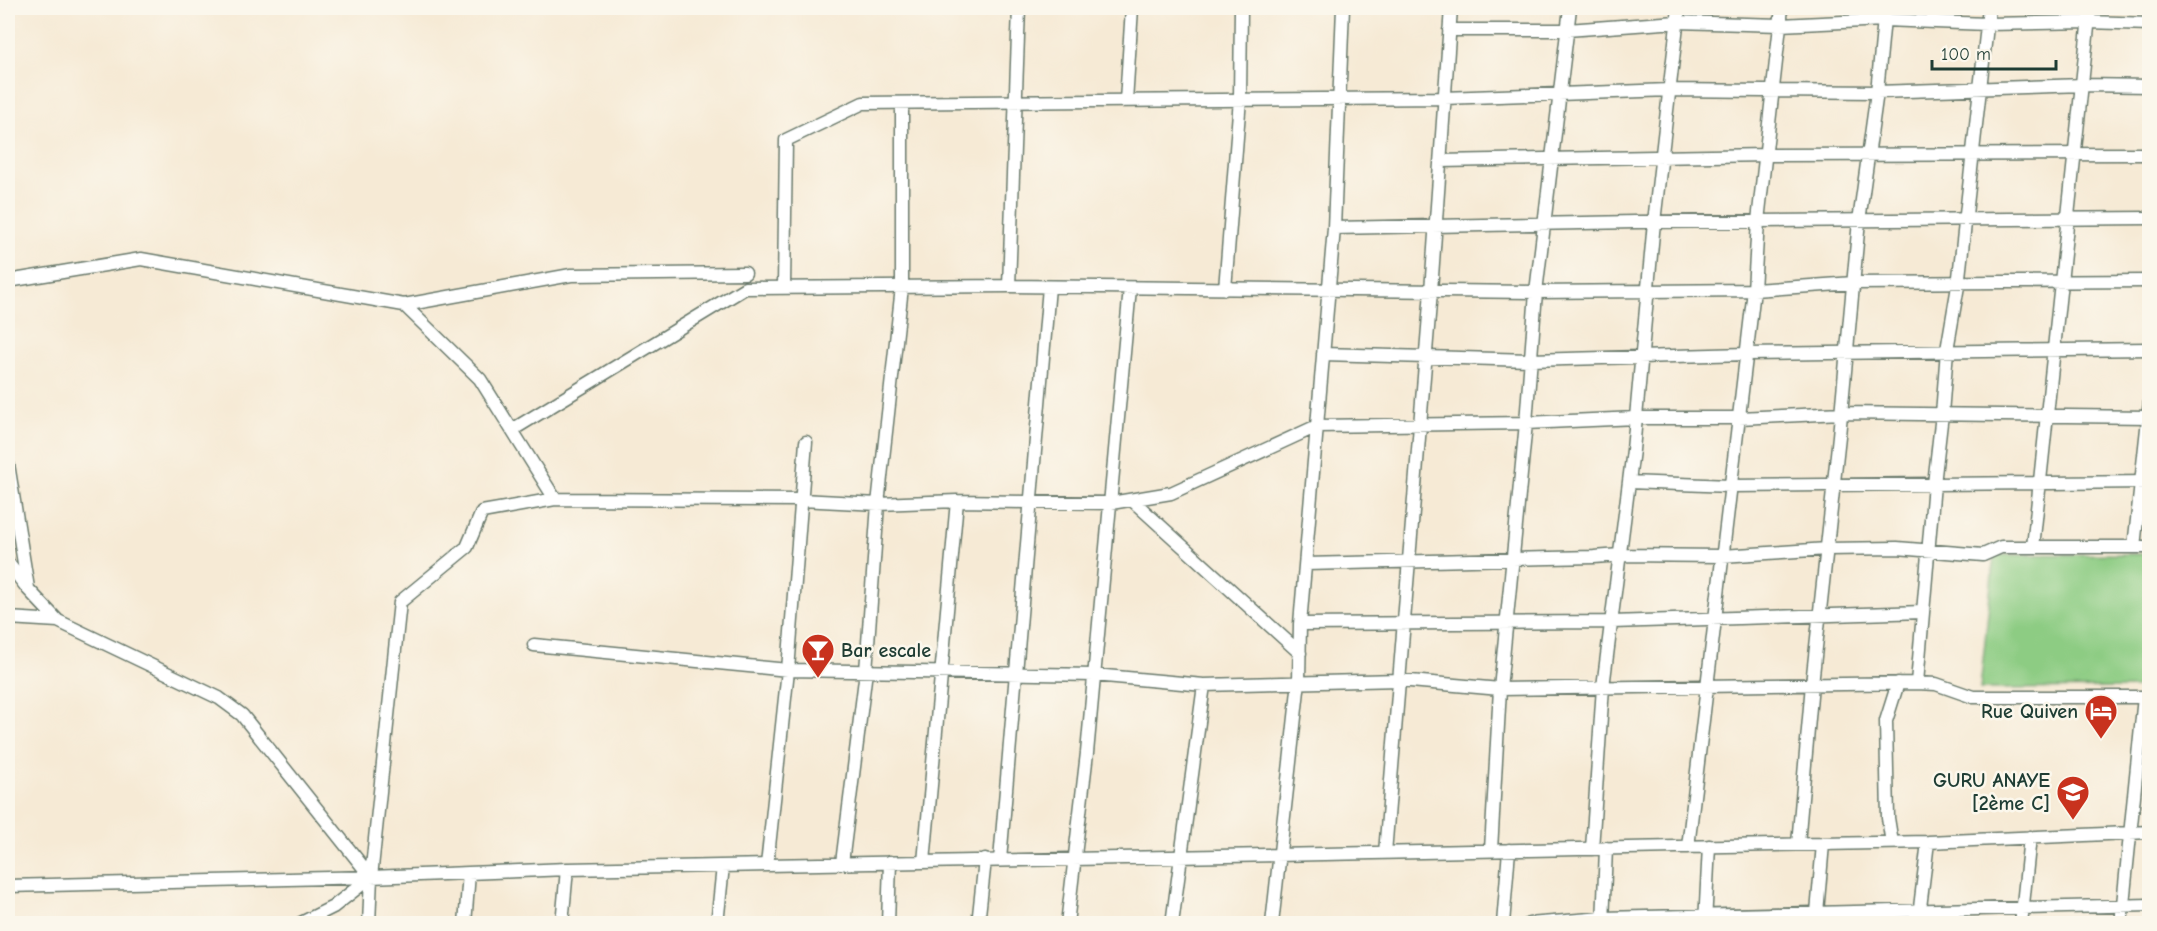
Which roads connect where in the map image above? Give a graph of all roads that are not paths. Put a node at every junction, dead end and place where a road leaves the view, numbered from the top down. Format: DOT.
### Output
graph roads {
  1 [pos="1019,8"];
  2 [pos="1132,8"];
  3 [pos="1241,8"];
  4 [pos="1343,8"];
  5 [pos="1451,8"];
  6 [pos="1570,8"];
  7 [pos="1679,8"];
  8 [pos="1782,8"];
  9 [pos="1886,8"];
  10 [pos="1989,8"];
  11 [pos="2090,8"];
  12 [pos="1884,21"];
  13 [pos="1677,22"];
  14 [pos="2088,22"];
  15 [pos="1987,24"];
  16 [pos="2150,24"];
  17 [pos="1780,26"];
  18 [pos="1449,30"];
  19 [pos="1567,30"];
  20 [pos="2083,85"];
  21 [pos="2150,86"];
  22 [pos="1980,89"];
  23 [pos="1670,90"];
  24 [pos="1772,92"];
  25 [pos="1877,92"];
  26 [pos="1559,93"];
  27 [pos="1340,98"];
  28 [pos="1444,98"];
  29 [pos="1240,99"];
  30 [pos="1126,101"];
  31 [pos="1015,102"];
  32 [pos="902,103"];
  33 [pos="1974,154"];
  34 [pos="2150,154"];
  35 [pos="1766,155"];
  36 [pos="2073,155"];
  37 [pos="1868,156"];
  38 [pos="1661,157"];
  39 [pos="1551,160"];
  40 [pos="1440,161"];
  41 [pos="2150,218"];
  42 [pos="2068,219"];
  43 [pos="1965,220"];
  44 [pos="1758,221"];
  45 [pos="1859,221"];
  46 [pos="1654,222"];
  47 [pos="1543,224"];
  48 [pos="1436,226"];
  49 [pos="1334,228"];
  50 [pos="745,273"];
  51 [pos="8,281"];
  52 [pos="1959,281"];
  53 [pos="2150,281"];
  54 [pos="2061,282"];
  55 [pos="1854,283"];
  56 [pos="1009,286"];
  57 [pos="902,287"];
  58 [pos="1049,287"];
  59 [pos="784,288"];
  60 [pos="1130,288"];
  61 [pos="1225,289"];
  62 [pos="1329,290"];
  63 [pos="1754,290"];
  64 [pos="1431,291"];
  65 [pos="1647,291"];
  66 [pos="1536,292"];
  67 [pos="404,304"];
  68 [pos="2150,349"];
  69 [pos="1947,350"];
  70 [pos="2054,351"];
  71 [pos="1847,352"];
  72 [pos="1323,354"];
  73 [pos="1746,354"];
  74 [pos="1641,356"];
  75 [pos="1426,357"];
  76 [pos="1530,360"];
  77 [pos="2150,400"];
  78 [pos="1841,413"];
  79 [pos="1942,414"];
  80 [pos="2046,416"];
  81 [pos="2148,417"];
  82 [pos="1635,418"];
  83 [pos="1739,418"];
  84 [pos="1526,423"];
  85 [pos="1420,424"];
  86 [pos="1317,426"];
  87 [pos="512,430"];
  88 [pos="806,442"];
  89 [pos="8,464"];
  90 [pos="1629,482"];
  91 [pos="2040,482"];
  92 [pos="2145,482"];
  93 [pos="1934,484"];
  94 [pos="1834,485"];
  95 [pos="1730,486"];
  96 [pos="555,499"];
  97 [pos="801,500"];
  98 [pos="1132,500"];
  99 [pos="957,501"];
  100 [pos="1032,502"];
  101 [pos="1111,503"];
  102 [pos="878,504"];
  103 [pos="2033,547"];
  104 [pos="2134,547"];
  105 [pos="2150,547"];
  106 [pos="1827,549"];
  107 [pos="1928,550"];
  108 [pos="1620,555"];
  109 [pos="1722,556"];
  110 [pos="1512,558"];
  111 [pos="1408,562"];
  112 [pos="8,563"];
  113 [pos="1306,564"];
  114 [pos="28,589"];
  115 [pos="1923,612"];
  116 [pos="1819,616"];
  117 [pos="8,618"];
  118 [pos="1714,618"];
  119 [pos="58,621"];
  120 [pos="1506,622"];
  121 [pos="1612,622"];
  122 [pos="1300,624"];
  123 [pos="1403,624"];
  124 [pos="534,645"];
  125 [pos="1300,653"];
  126 [pos="788,670"];
  127 [pos="866,671"];
  128 [pos="941,672"];
  129 [pos="1016,674"];
  130 [pos="1094,675"];
  131 [pos="1399,680"];
  132 [pos="1299,681"];
  133 [pos="1898,683"];
  134 [pos="1917,683"];
  135 [pos="1812,684"];
  136 [pos="1204,685"];
  137 [pos="1706,686"];
  138 [pos="1603,687"];
  139 [pos="1500,688"];
  140 [pos="2147,697"];
  141 [pos="2131,832"];
  142 [pos="2150,832"];
  143 [pos="2030,837"];
  144 [pos="1928,842"];
  145 [pos="1892,843"];
  146 [pos="1798,844"];
  147 [pos="1823,844"];
  148 [pos="1709,846"];
  149 [pos="1688,847"];
  150 [pos="1606,848"];
  151 [pos="1592,849"];
  152 [pos="1491,850"];
  153 [pos="1509,850"];
  154 [pos="1385,853"];
  155 [pos="1281,855"];
  156 [pos="1180,857"];
  157 [pos="1074,859"];
  158 [pos="985,860"];
  159 [pos="1000,860"];
  160 [pos="890,862"];
  161 [pos="924,862"];
  162 [pos="842,863"];
  163 [pos="767,865"];
  164 [pos="723,866"];
  165 [pos="567,869"];
  166 [pos="469,873"];
  167 [pos="371,878"];
  168 [pos="8,886"];
  169 [pos="2123,905"];
  170 [pos="2150,905"];
  171 [pos="2023,909"];
  172 [pos="1918,917"];
  173 [pos="1817,919"];
  174 [pos="1705,920"];
  175 [pos="1603,921"];
  176 [pos="299,924"];
  177 [pos="369,924"];
  178 [pos="465,924"];
  179 [pos="562,924"];
  180 [pos="717,924"];
  181 [pos="888,924"];
  182 [pos="978,924"];
  183 [pos="1067,924"];
  184 [pos="1172,924"];
  185 [pos="1272,924"];
  186 [pos="1503,924"];
  187 [pos="1529,924"];
  188 [pos="2021,924"];
  189 [pos="2121,924"];
  1 -- 31 [label="street"];
  2 -- 30 [label="street"];
  3 -- 29 [label="street"];
  4 -- 27 [label="street"];
  5 -- 18 [label="street"];
  6 -- 19 [label="street"];
  7 -- 13 [label="street"];
  8 -- 17 [label="street"];
  9 -- 12 [label="street"];
  10 -- 15 [label="street"];
  11 -- 14 [label="street"];
  12 -- 15 [label="street"];
  12 -- 17 [label="street"];
  12 -- 25 [label="street"];
  13 -- 17 [label="street"];
  13 -- 19 [label="street"];
  13 -- 23 [label="street"];
  14 -- 15 [label="street"];
  14 -- 16 [label="street"];
  14 -- 20 [label="street"];
  15 -- 22 [label="street"];
  17 -- 24 [label="street"];
  18 -- 19 [label="street"];
  18 -- 28 [label="street"];
  19 -- 26 [label="street"];
  20 -- 21 [label="street"];
  20 -- 22 [label="street"];
  20 -- 36 [label="street"];
  22 -- 25 [label="street"];
  22 -- 33 [label="street"];
  23 -- 24 [label="street"];
  23 -- 26 [label="street"];
  23 -- 38 [label="street"];
  24 -- 25 [label="street"];
  24 -- 35 [label="street"];
  25 -- 37 [label="street"];
  26 -- 28 [label="street"];
  26 -- 39 [label="street"];
  27 -- 28 [label="street"];
  27 -- 29 [label="street"];
  27 -- 49 [label="street"];
  28 -- 40 [label="street"];
  29 -- 30 [label="street"];
  29 -- 61 [label="street"];
  30 -- 31 [label="street"];
  31 -- 32 [label="street"];
  31 -- 56 [label="street"];
  32 -- 57 [label="street"];
  32 -- 59 [label="street"];
  33 -- 36 [label="street"];
  33 -- 37 [label="street"];
  33 -- 43 [label="street"];
  34 -- 36 [label="street"];
  35 -- 37 [label="street"];
  35 -- 38 [label="street"];
  35 -- 44 [label="street"];
  36 -- 42 [label="street"];
  37 -- 45 [label="street"];
  38 -- 39 [label="street"];
  38 -- 46 [label="street"];
  39 -- 40 [label="street"];
  39 -- 47 [label="street"];
  40 -- 48 [label="street"];
  41 -- 42 [label="street"];
  42 -- 43 [label="street"];
  42 -- 54 [label="street"];
  43 -- 45 [label="street"];
  43 -- 52 [label="street"];
  44 -- 45 [label="street"];
  44 -- 46 [label="street"];
  44 -- 63 [label="street"];
  45 -- 55 [label="street"];
  46 -- 47 [label="street"];
  46 -- 65 [label="street"];
  47 -- 48 [label="street"];
  47 -- 66 [label="street"];
  48 -- 49 [label="street"];
  48 -- 64 [label="street"];
  49 -- 62 [label="street"];
  50 -- 67 [label="street"];
  51 -- 67 [label="street"];
  52 -- 54 [label="street"];
  52 -- 55 [label="street"];
  52 -- 69 [label="street"];
  53 -- 54 [label="street"];
  54 -- 70 [label="street"];
  55 -- 63 [label="street"];
  55 -- 71 [label="street"];
  56 -- 57 [label="street"];
  56 -- 58 [label="street"];
  57 -- 59 [label="street"];
  57 -- 102 [label="street"];
  58 -- 60 [label="street"];
  58 -- 100 [label="street"];
  59 -- 87 [label="street"];
  60 -- 61 [label="street"];
  60 -- 101 [label="street"];
  61 -- 62 [label="street"];
  62 -- 64 [label="street"];
  62 -- 72 [label="street"];
  63 -- 65 [label="street"];
  63 -- 73 [label="street"];
  64 -- 66 [label="street"];
  64 -- 75 [label="street"];
  65 -- 66 [label="street"];
  65 -- 74 [label="street"];
  66 -- 76 [label="street"];
  67 -- 87 [label="street"];
  68 -- 70 [label="street"];
  69 -- 70 [label="street"];
  69 -- 71 [label="street"];
  69 -- 79 [label="street"];
  70 -- 80 [label="street"];
  71 -- 73 [label="street"];
  71 -- 78 [label="street"];
  72 -- 75 [label="street"];
  72 -- 86 [label="street"];
  73 -- 74 [label="street"];
  73 -- 83 [label="street"];
  74 -- 76 [label="street"];
  74 -- 82 [label="street"];
  75 -- 76 [label="street"];
  75 -- 85 [label="street"];
  76 -- 84 [label="street"];
  77 -- 81 [label="street"];
  78 -- 79 [label="street"];
  78 -- 83 [label="street"];
  78 -- 94 [label="street"];
  79 -- 80 [label="street"];
  79 -- 93 [label="street"];
  80 -- 81 [label="street"];
  80 -- 91 [label="street"];
  81 -- 92 [label="street"];
  82 -- 83 [label="street"];
  82 -- 84 [label="street"];
  82 -- 90 [label="street"];
  83 -- 95 [label="street"];
  84 -- 85 [label="street"];
  84 -- 110 [label="street"];
  85 -- 86 [label="street"];
  85 -- 111 [label="street"];
  86 -- 98 [label="street"];
  86 -- 113 [label="street"];
  87 -- 96 [label="street"];
  88 -- 97 [label="street"];
  89 -- 114 [label="street"];
  90 -- 95 [label="street"];
  90 -- 108 [label="street"];
  91 -- 92 [label="street"];
  91 -- 93 [label="street"];
  91 -- 103 [label="street"];
  92 -- 104 [label="street"];
  93 -- 94 [label="street"];
  93 -- 107 [label="street"];
  94 -- 95 [label="street"];
  94 -- 106 [label="street"];
  95 -- 109 [label="street"];
  96 -- 97 [label="street"];
  96 -- 167 [label="street"];
  97 -- 102 [label="street"];
  97 -- 126 [label="street"];
  98 -- 101 [label="street"];
  98 -- 125 [label="street"];
  99 -- 100 [label="street"];
  99 -- 102 [label="street"];
  99 -- 128 [label="street"];
  100 -- 101 [label="street"];
  100 -- 129 [label="street"];
  101 -- 130 [label="street"];
  102 -- 127 [label="street"];
  103 -- 104 [label="street"];
  103 -- 107 [label="street"];
  104 -- 105 [label="street"];
  106 -- 107 [label="street"];
  106 -- 109 [label="street"];
  106 -- 116 [label="street"];
  107 -- 115 [label="street"];
  108 -- 109 [label="street"];
  108 -- 110 [label="street"];
  108 -- 121 [label="street"];
  109 -- 118 [label="street"];
  110 -- 111 [label="street"];
  110 -- 120 [label="street"];
  111 -- 113 [label="street"];
  111 -- 123 [label="street"];
  112 -- 114 [label="street"];
  113 -- 122 [label="street"];
  114 -- 119 [label="street"];
  115 -- 116 [label="street"];
  115 -- 134 [label="street"];
  116 -- 118 [label="street"];
  116 -- 135 [label="street"];
  117 -- 119 [label="street"];
  118 -- 121 [label="street"];
  118 -- 137 [label="street"];
  119 -- 167 [label="street"];
  120 -- 121 [label="street"];
  120 -- 123 [label="street"];
  120 -- 139 [label="street"];
  121 -- 138 [label="street"];
  122 -- 123 [label="street"];
  122 -- 125 [label="street"];
  123 -- 131 [label="street"];
  124 -- 126 [label="street"];
  125 -- 132 [label="street"];
  126 -- 127 [label="street"];
  126 -- 163 [label="street"];
  127 -- 128 [label="street"];
  127 -- 162 [label="street"];
  128 -- 129 [label="street"];
  128 -- 161 [label="street"];
  129 -- 130 [label="street"];
  129 -- 159 [label="street"];
  130 -- 136 [label="street"];
  130 -- 157 [label="street"];
  131 -- 132 [label="street"];
  131 -- 139 [label="street"];
  131 -- 154 [label="street"];
  132 -- 136 [label="street"];
  132 -- 155 [label="street"];
  133 -- 134 [label="street"];
  133 -- 135 [label="street"];
  133 -- 145 [label="street"];
  134 -- 140 [label="street"];
  135 -- 137 [label="street"];
  135 -- 146 [label="street"];
  136 -- 156 [label="street"];
  137 -- 138 [label="street"];
  137 -- 149 [label="street"];
  138 -- 139 [label="street"];
  138 -- 151 [label="street"];
  139 -- 152 [label="street"];
  140 -- 141 [label="street"];
  141 -- 142 [label="street"];
  141 -- 143 [label="street"];
  141 -- 169 [label="street"];
  143 -- 144 [label="street"];
  143 -- 171 [label="street"];
  144 -- 145 [label="street"];
  144 -- 172 [label="street"];
  145 -- 147 [label="street"];
  146 -- 147 [label="street"];
  146 -- 148 [label="street"];
  147 -- 173 [label="street"];
  148 -- 149 [label="street"];
  148 -- 174 [label="street"];
  149 -- 150 [label="street"];
  150 -- 151 [label="street"];
  150 -- 175 [label="street"];
  151 -- 153 [label="street"];
  152 -- 153 [label="street"];
  152 -- 154 [label="street"];
  153 -- 186 [label="street"];
  154 -- 155 [label="street"];
  155 -- 156 [label="street"];
  155 -- 185 [label="street"];
  156 -- 157 [label="street"];
  156 -- 184 [label="street"];
  157 -- 159 [label="street"];
  157 -- 183 [label="street"];
  158 -- 159 [label="street"];
  158 -- 161 [label="street"];
  158 -- 182 [label="street"];
  160 -- 161 [label="street"];
  160 -- 162 [label="street"];
  160 -- 181 [label="street"];
  162 -- 163 [label="street"];
  163 -- 164 [label="street"];
  164 -- 165 [label="street"];
  164 -- 180 [label="street"];
  165 -- 166 [label="street"];
  165 -- 179 [label="street"];
  166 -- 167 [label="street"];
  166 -- 178 [label="street"];
  167 -- 168 [label="street"];
  167 -- 176 [label="street"];
  167 -- 177 [label="street"];
  169 -- 170 [label="street"];
  169 -- 171 [label="street"];
  169 -- 189 [label="street"];
  171 -- 172 [label="street"];
  171 -- 188 [label="street"];
  172 -- 173 [label="street"];
  173 -- 174 [label="street"];
  174 -- 175 [label="street"];
  175 -- 187 [label="street"];
}
